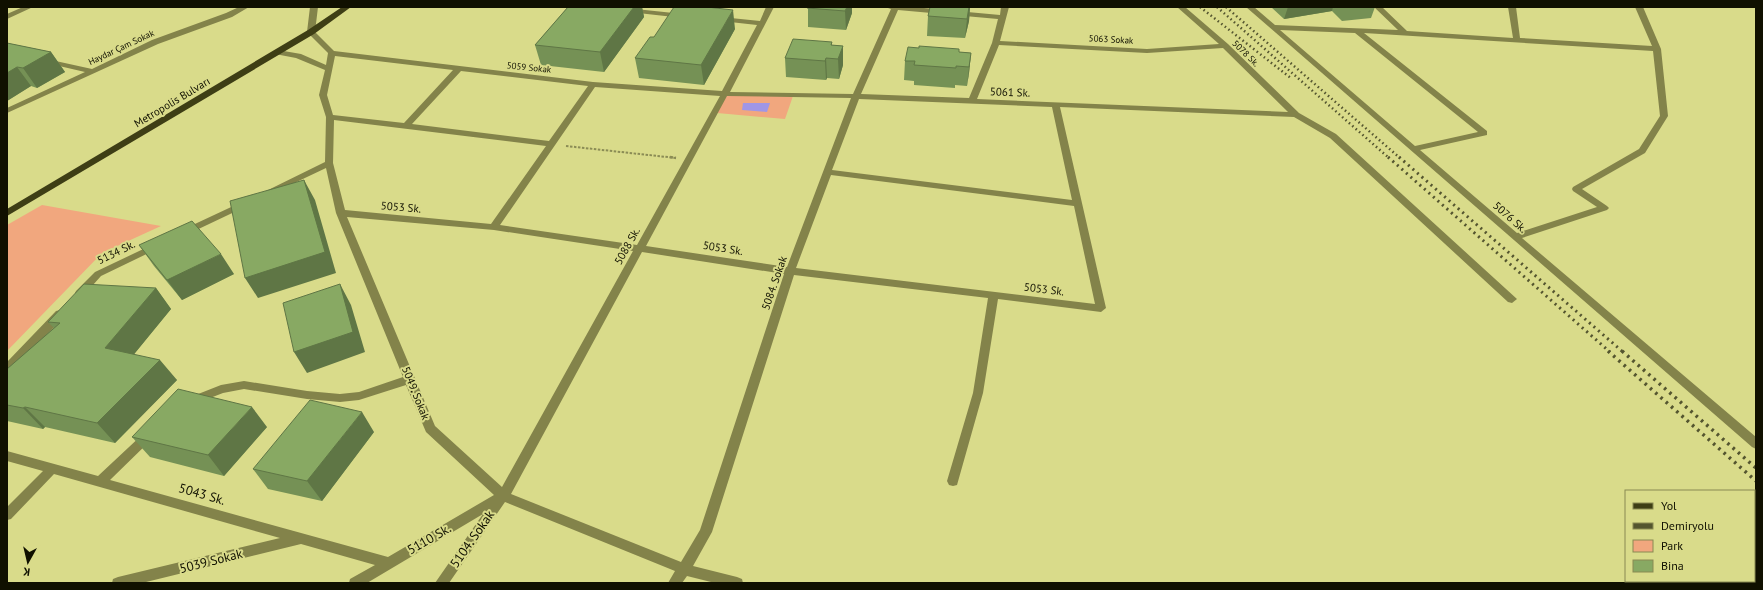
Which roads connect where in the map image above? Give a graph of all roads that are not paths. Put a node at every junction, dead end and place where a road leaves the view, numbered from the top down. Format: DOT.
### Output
graph roads {
  1 [pos="28,7"];
  2 [pos="245,7"];
  3 [pos="314,7"];
  4 [pos="348,7"];
  5 [pos="770,7"];
  6 [pos="894,7"];
  7 [pos="1005,7"];
  8 [pos="1181,7"];
  9 [pos="1250,7"];
  10 [pos="1378,7"];
  11 [pos="1512,7"];
  12 [pos="1640,7"];
  13 [pos="622,9"];
  14 [pos="656,10"];
  15 [pos="692,16"];
  16 [pos="7,17"];
  17 [pos="1003,17"];
  18 [pos="715,19"];
  19 [pos="761,23"];
  20 [pos="1273,27"];
  21 [pos="1357,31"];
  22 [pos="311,32"];
  23 [pos="1405,33"];
  24 [pos="1517,40"];
  25 [pos="996,43"];
  26 [pos="1225,46"];
  27 [pos="1657,49"];
  28 [pos="278,52"];
  29 [pos="332,53"];
  30 [pos="38,58"];
  31 [pos="329,69"];
  32 [pos="458,69"];
  33 [pos="92,71"];
  34 [pos="593,84"];
  35 [pos="724,94"];
  36 [pos="856,96"];
  37 [pos="972,102"];
  38 [pos="1055,104"];
  39 [pos="7,111"];
  40 [pos="1296,114"];
  41 [pos="330,117"];
  42 [pos="405,127"];
  43 [pos="552,144"];
  44 [pos="1413,149"];
  45 [pos="329,163"];
  46 [pos="827,172"];
  47 [pos="1077,204"];
  48 [pos="7,213"];
  49 [pos="341,213"];
  50 [pos="494,227"];
  51 [pos="178,236"];
  52 [pos="1515,237"];
  53 [pos="163,243"];
  54 [pos="640,248"];
  55 [pos="790,271"];
  56 [pos="994,295"];
  57 [pos="1512,299"];
  58 [pos="7,369"];
  59 [pos="410,379"];
  60 [pos="183,406"];
  61 [pos="157,428"];
  62 [pos="1756,444"];
  63 [pos="7,456"];
  64 [pos="53,468"];
  65 [pos="953,481"];
  66 [pos="100,482"];
  67 [pos="503,496"];
  68 [pos="7,515"];
  69 [pos="304,538"];
  70 [pos="388,563"];
  71 [pos="684,569"];
  72 [pos="118,583"];
  73 [pos="354,583"];
  74 [pos="441,583"];
  75 [pos="674,583"];
  76 [pos="737,583"];
  1 -- 16 [label="street"];
  2 -- 33 [label="street, Haydar Çam Sokak"];
  3 -- 22 [label="street"];
  4 -- 22 [label="main road, Metropolis Bulvarı"];
  5 -- 19 [label="street, 5088 Sk."];
  6 -- 17 [label="street"];
  6 -- 36 [label="street, 5084. Sokak"];
  7 -- 17 [label="street"];
  8 -- 26 [label="street, 5078 Sk."];
  9 -- 20 [label="street, 5076 Sk."];
  10 -- 23 [label="street"];
  11 -- 24 [label="street"];
  12 -- 27 [label="street"];
  13 -- 14 [label="street"];
  14 -- 15 [label="street"];
  17 -- 25 [label="street"];
  18 -- 19 [label="street"];
  19 -- 35 [label="street, 5088 Sk."];
  20 -- 21 [label="street"];
  20 -- 44 [label="street, 5076 Sk."];
  21 -- 23 [label="street"];
  21 -- 44 [label="street"];
  22 -- 28 [label="main road, Metropolis Bulvarı"];
  22 -- 29 [label="street"];
  23 -- 24 [label="street"];
  24 -- 27 [label="street"];
  25 -- 26 [label="street, 5063 Sokak"];
  25 -- 37 [label="street"];
  26 -- 40 [label="street, 5078 Sk."];
  27 -- 52 [label="street"];
  28 -- 31 [label="street"];
  28 -- 48 [label="main road, Metropolis Bulvarı"];
  29 -- 31 [label="street, 5049. Sokak"];
  29 -- 32 [label="street, 5059 Sokak"];
  30 -- 33 [label="street"];
  31 -- 41 [label="street, 5049. Sokak"];
  32 -- 34 [label="street, 5059 Sokak"];
  32 -- 42 [label="street"];
  33 -- 39 [label="street, Haydar Çam Sokak"];
  34 -- 35 [label="street, 5059 Sokak"];
  34 -- 43 [label="street"];
  35 -- 36 [label="street, 5061 Sk."];
  35 -- 54 [label="street, 5088 Sk."];
  36 -- 37 [label="street, 5061 Sk."];
  36 -- 46 [label="street, 5084. Sokak"];
  37 -- 38 [label="street, 5061 Sk."];
  38 -- 40 [label="street, 5061 Sk."];
  38 -- 47 [label="street"];
  40 -- 57 [label="street, 5078 Sk."];
  41 -- 42 [label="street"];
  41 -- 45 [label="street, 5049. Sokak"];
  42 -- 43 [label="street"];
  43 -- 50 [label="street"];
  44 -- 52 [label="street, 5076 Sk."];
  45 -- 49 [label="street, 5049. Sokak"];
  45 -- 51 [label="street"];
  46 -- 47 [label="street"];
  46 -- 55 [label="street, 5084. Sokak"];
  47 -- 56 [label="street, 5053 Sk."];
  49 -- 50 [label="street, 5053 Sk."];
  49 -- 59 [label="street, 5049. Sokak"];
  50 -- 54 [label="street, 5053 Sk."];
  52 -- 62 [label="street, 5076 Sk."];
  53 -- 58 [label="street, 5134 Sk."];
  54 -- 55 [label="street, 5053 Sk."];
  54 -- 67 [label="street, 5088 Sk."];
  55 -- 56 [label="street, 5053 Sk."];
  55 -- 71 [label="street, 5084. Sokak"];
  56 -- 65 [label="street"];
  59 -- 60 [label="street"];
  59 -- 67 [label="street, 5049. Sokak"];
  61 -- 66 [label="street"];
  63 -- 64 [label="street, 5043 Sk."];
  64 -- 66 [label="street, 5043 Sk."];
  64 -- 68 [label="street"];
  66 -- 69 [label="street, 5043 Sk."];
  67 -- 70 [label="street, 5110 Sk."];
  67 -- 71 [label="street, 5049. Sokak"];
  67 -- 74 [label="street, 5104. Sokak"];
  69 -- 70 [label="street, 5043 Sk."];
  69 -- 72 [label="street, 5039 Sokak"];
  70 -- 73 [label="street, 5110 Sk."];
  71 -- 75 [label="street, 5084. Sokak"];
  71 -- 76 [label="street, 5049. Sokak"];
}
